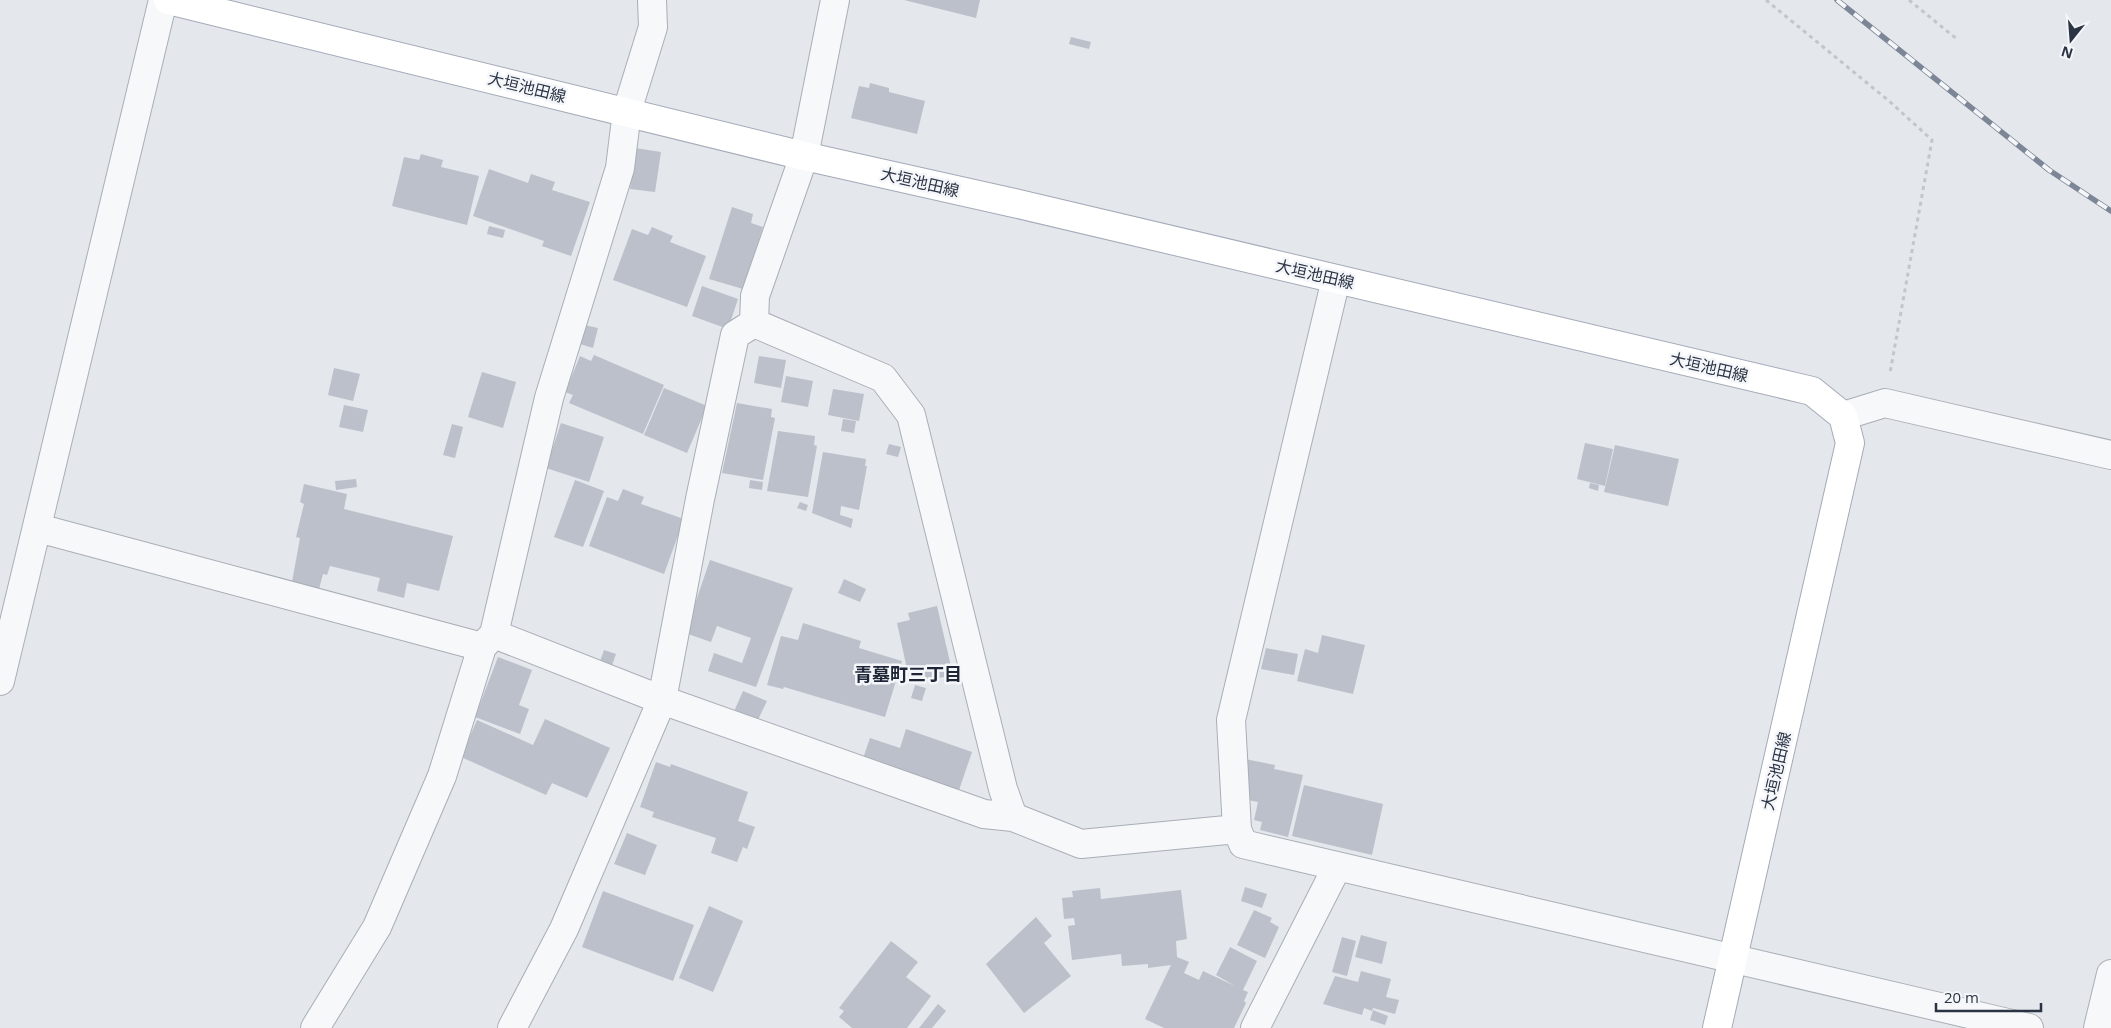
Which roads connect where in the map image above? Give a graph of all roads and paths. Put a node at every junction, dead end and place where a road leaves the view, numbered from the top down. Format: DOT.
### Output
graph roads {
  1 [pos="162,0"];
  2 [pos="168,0"];
  3 [pos="652,0"];
  4 [pos="835,0"];
  5 [pos="1766,0"];
  6 [pos="1909,0"];
  7 [pos="1958,40"];
  8 [pos="627,111"];
  9 [pos="804,156"];
  10 [pos="1336,279"];
  11 [pos="754,323"];
  12 [pos="1884,403"];
  13 [pos="1844,416"];
  14 [pos="2111,455"];
  15 [pos="38,528"];
  16 [pos="488,641"];
  17 [pos="0,681"];
  18 [pos="662,700"];
  19 [pos="1013,817"];
  20 [pos="1237,829"];
  21 [pos="1338,867"];
  22 [pos="1733,960"];
  23 [pos="2111,974"];
  24 [pos="315,1028"];
  25 [pos="512,1028"];
  26 [pos="1255,1028"];
  27 [pos="1716,1028"];
  28 [pos="2029,1028"];
  29 [pos="2098,1028"];
  1 -- 15 [label="street"];
  2 -- 8 [label="main road, 大垣池田線"];
  3 -- 8 [label="street"];
  4 -- 9 [label="street"];
  5 -- 12 [label="path"];
  6 -- 7 [label="path"];
  8 -- 9 [label="main road, 大垣池田線"];
  8 -- 16 [label="street"];
  9 -- 10 [label="main road, 大垣池田線"];
  9 -- 11 [label="street"];
  10 -- 13 [label="main road, 大垣池田線"];
  10 -- 20 [label="street"];
  11 -- 18 [label="street"];
  11 -- 19 [label="street"];
  12 -- 13 [label="street"];
  12 -- 14 [label="street"];
  13 -- 22 [label="main road, 大垣池田線"];
  15 -- 16 [label="street"];
  15 -- 17 [label="street"];
  16 -- 18 [label="street"];
  16 -- 24 [label="street"];
  18 -- 19 [label="street"];
  18 -- 25 [label="street"];
  19 -- 20 [label="street"];
  20 -- 21 [label="street"];
  21 -- 22 [label="street"];
  21 -- 26 [label="street"];
  22 -- 27 [label="main road, 大垣池田線"];
  22 -- 28 [label="street"];
  23 -- 29 [label="street"];
}
